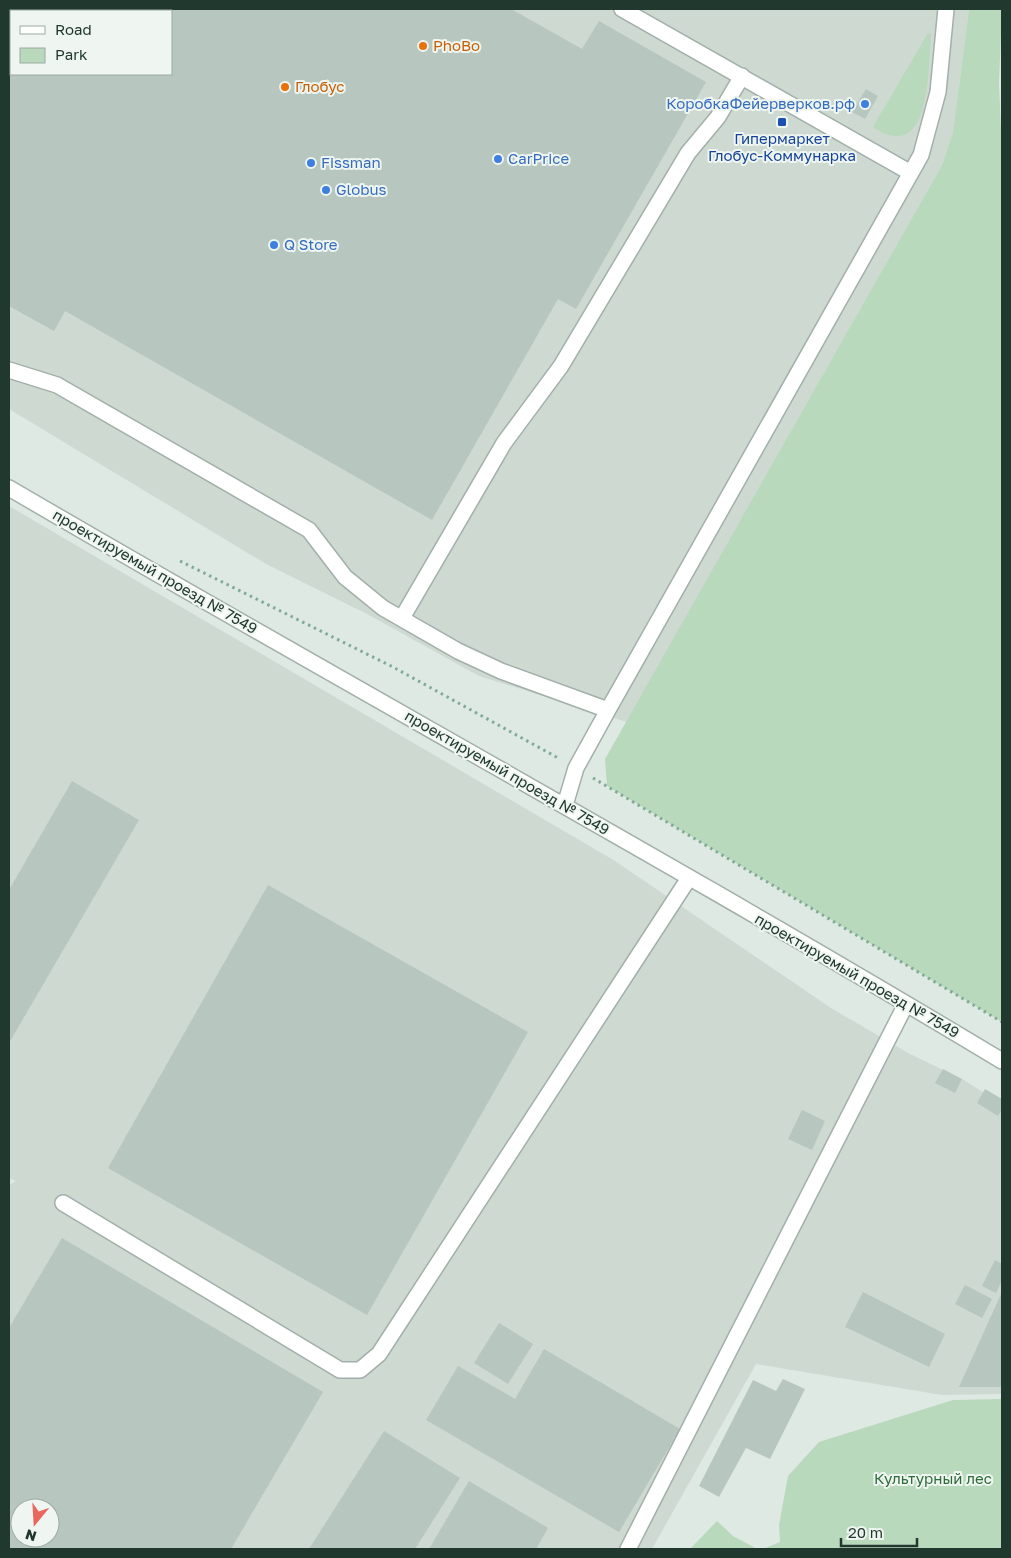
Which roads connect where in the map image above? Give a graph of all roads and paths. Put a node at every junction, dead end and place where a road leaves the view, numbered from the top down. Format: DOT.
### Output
graph roads {
  1 [pos="622,9"];
  2 [pos="946,9"];
  3 [pos="742,76"];
  4 [pos="911,173"];
  5 [pos="9,370"];
  6 [pos="9,488"];
  7 [pos="177,559"];
  8 [pos="402,618"];
  9 [pos="608,710"];
  10 [pos="576,768"];
  11 [pos="564,805"];
  12 [pos="689,878"];
  13 [pos="906,1004"];
  14 [pos="1002,1022"];
  15 [pos="1002,1061"];
  16 [pos="63,1203"];
  17 [pos="628,1549"];
  1 -- 3 [label="street"];
  2 -- 4 [label="street"];
  3 -- 4 [label="street"];
  3 -- 8 [label="street"];
  4 -- 9 [label="street"];
  5 -- 8 [label="street"];
  6 -- 11 [label="street, проектируемый проезд № 7549"];
  7 -- 10 [label="path"];
  8 -- 9 [label="street"];
  9 -- 10 [label="street"];
  10 -- 11 [label="street"];
  10 -- 14 [label="path"];
  11 -- 12 [label="street, проектируемый проезд № 7549"];
  12 -- 13 [label="street, проектируемый проезд № 7549"];
  12 -- 16 [label="street"];
  13 -- 15 [label="street, проектируемый проезд № 7549"];
  13 -- 17 [label="street"];
}
